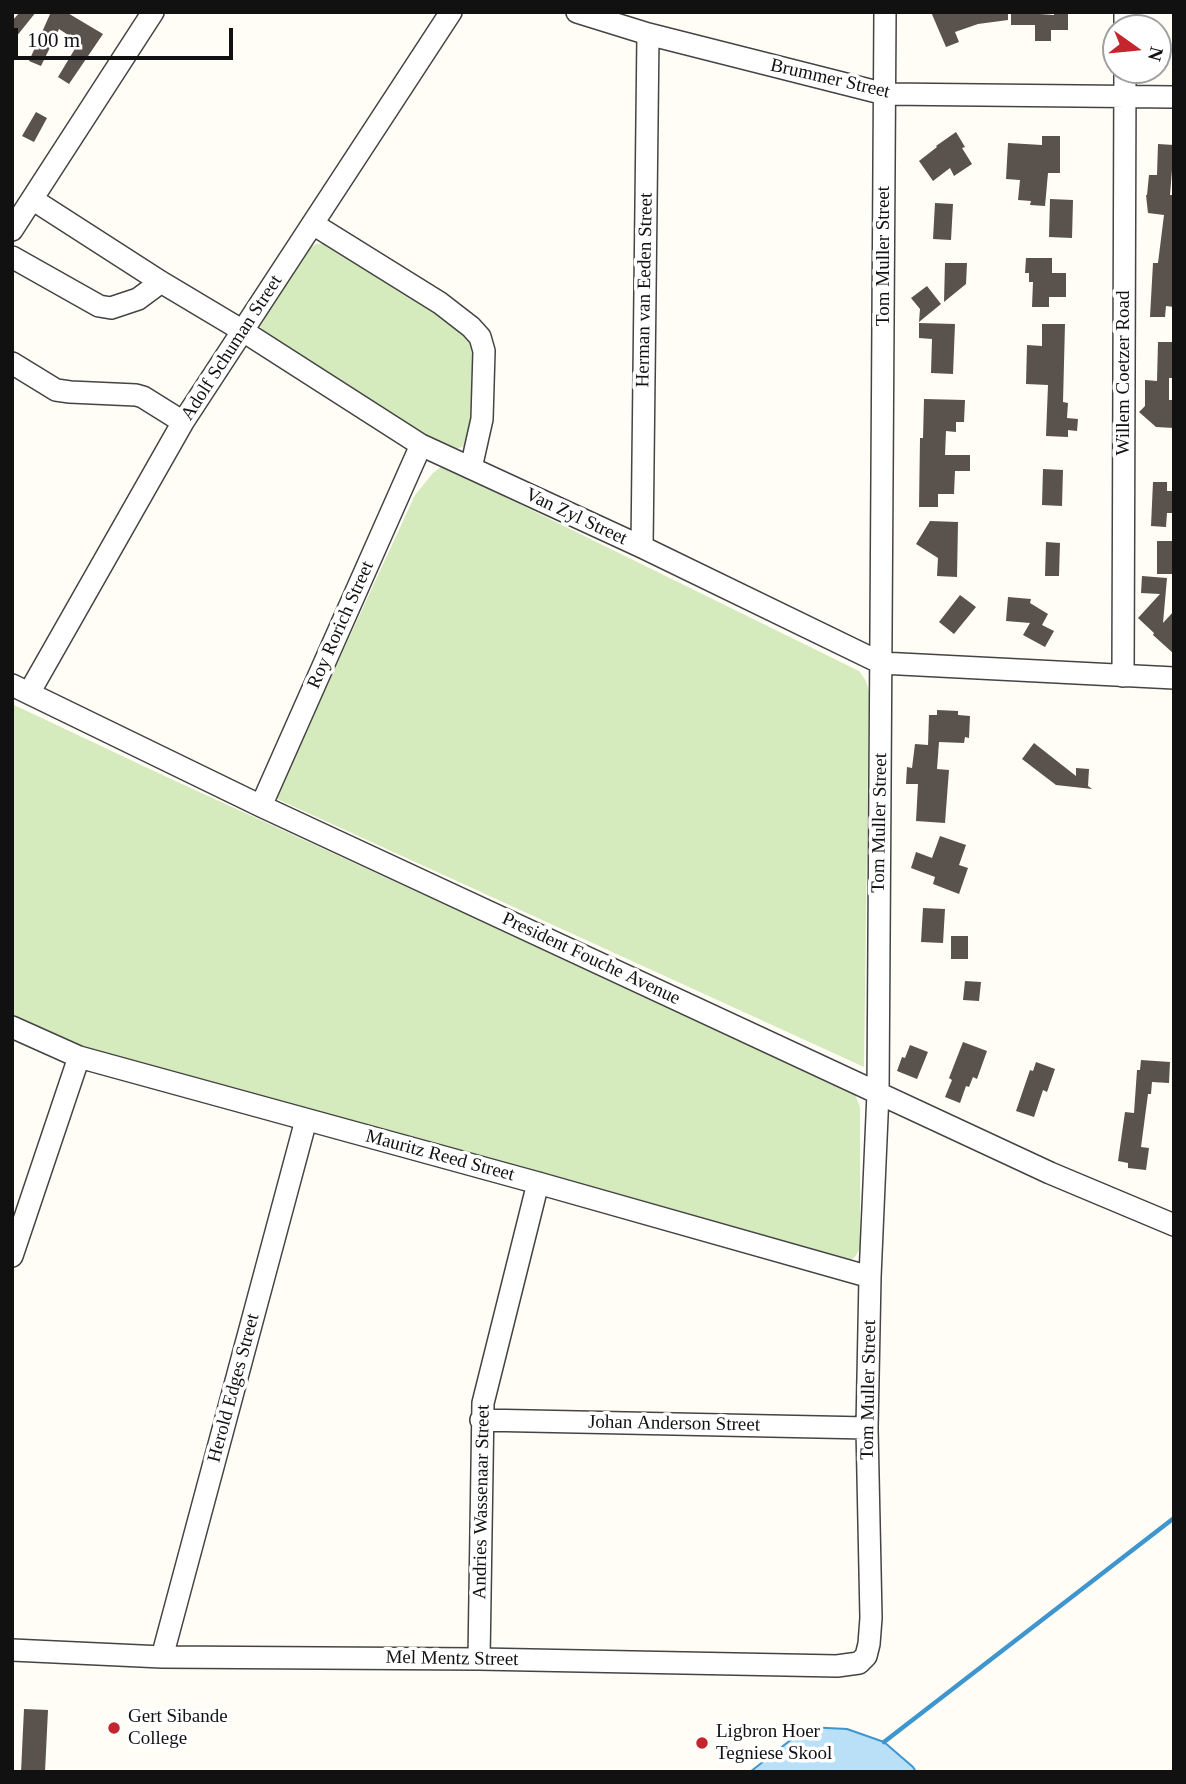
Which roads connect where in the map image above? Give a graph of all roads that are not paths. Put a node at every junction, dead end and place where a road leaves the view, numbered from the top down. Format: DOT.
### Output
graph roads {
  1 [pos="153,12"];
  2 [pos="451,12"];
  3 [pos="577,12"];
  4 [pos="885,12"];
  5 [pos="648,34"];
  6 [pos="1125,84"];
  7 [pos="885,94"];
  8 [pos="1125,96"];
  9 [pos="1174,97"];
  10 [pos="32,199"];
  11 [pos="313,224"];
  12 [pos="12,230"];
  13 [pos="12,257"];
  14 [pos="161,282"];
  15 [pos="243,331"];
  16 [pos="12,363"];
  17 [pos="183,422"];
  18 [pos="421,444"];
  19 [pos="471,468"];
  20 [pos="642,547"];
  21 [pos="881,663"];
  22 [pos="1123,676"];
  23 [pos="1174,678"];
  24 [pos="20,689"];
  25 [pos="261,806"];
  26 [pos="12,1027"];
  27 [pos="79,1057"];
  28 [pos="878,1093"];
  29 [pos="306,1120"];
  30 [pos="538,1183"];
  31 [pos="1174,1225"];
  32 [pos="12,1256"];
  33 [pos="870,1277"];
  34 [pos="481,1420"];
  35 [pos="867,1428"];
  36 [pos="870,1634"];
  37 [pos="12,1650"];
  38 [pos="162,1657"];
  39 [pos="479,1659"];
  1 -- 10 [label="street"];
  2 -- 11 [label="street, Adolf Schuman Street"];
  3 -- 5 [label="street, Brummer Street"];
  4 -- 7 [label="street, Tom Muller Street"];
  5 -- 7 [label="street, Brummer Street"];
  5 -- 20 [label="street, Herman van Eeden Street"];
  6 -- 8 [label="street, Willem Coetzer Road"];
  7 -- 8 [label="street, Brummer Street"];
  7 -- 21 [label="street, Tom Muller Street"];
  8 -- 9 [label="street, Brummer Street"];
  8 -- 22 [label="street, Willem Coetzer Road"];
  10 -- 12 [label="street"];
  10 -- 14 [label="street, Van Zyl Street"];
  11 -- 15 [label="street, Adolf Schuman Street"];
  11 -- 19 [label="street"];
  13 -- 14 [label="street"];
  14 -- 15 [label="street, Van Zyl Street"];
  15 -- 17 [label="street, Adolf Schuman Street"];
  15 -- 18 [label="street, Van Zyl Street"];
  16 -- 17 [label="street"];
  17 -- 24 [label="street, Adolf Schuman Street"];
  18 -- 19 [label="street, Van Zyl Street"];
  18 -- 25 [label="street, Roy Rorich Street"];
  19 -- 20 [label="street, Van Zyl Street"];
  20 -- 21 [label="street, Van Zyl Street"];
  21 -- 22 [label="street, Van Zyl Street"];
  21 -- 28 [label="street, Tom Muller Street"];
  22 -- 23 [label="street, Van Zyl Street"];
  24 -- 25 [label="street, President Fouche Avenue"];
  25 -- 28 [label="street, President Fouche Avenue"];
  26 -- 27 [label="street, Mauritz Reed Street"];
  27 -- 29 [label="street, Mauritz Reed Street"];
  27 -- 32 [label="street"];
  28 -- 31 [label="street, President Fouche Avenue"];
  28 -- 33 [label="street, Tom Muller Street"];
  29 -- 30 [label="street, Mauritz Reed Street"];
  29 -- 38 [label="street, Herold Edges Street"];
  30 -- 33 [label="street, Mauritz Reed Street"];
  30 -- 34 [label="street, Andries Wassenaar Street"];
  33 -- 35 [label="street, Tom Muller Street"];
  34 -- 35 [label="street, Johan Anderson Street"];
  34 -- 39 [label="street, Andries Wassenaar Street"];
  35 -- 36 [label="street, Tom Muller Street"];
  36 -- 39 [label="street, Mel Mentz Street"];
  37 -- 38 [label="street, Mel Mentz Street"];
  38 -- 39 [label="street, Mel Mentz Street"];
}
